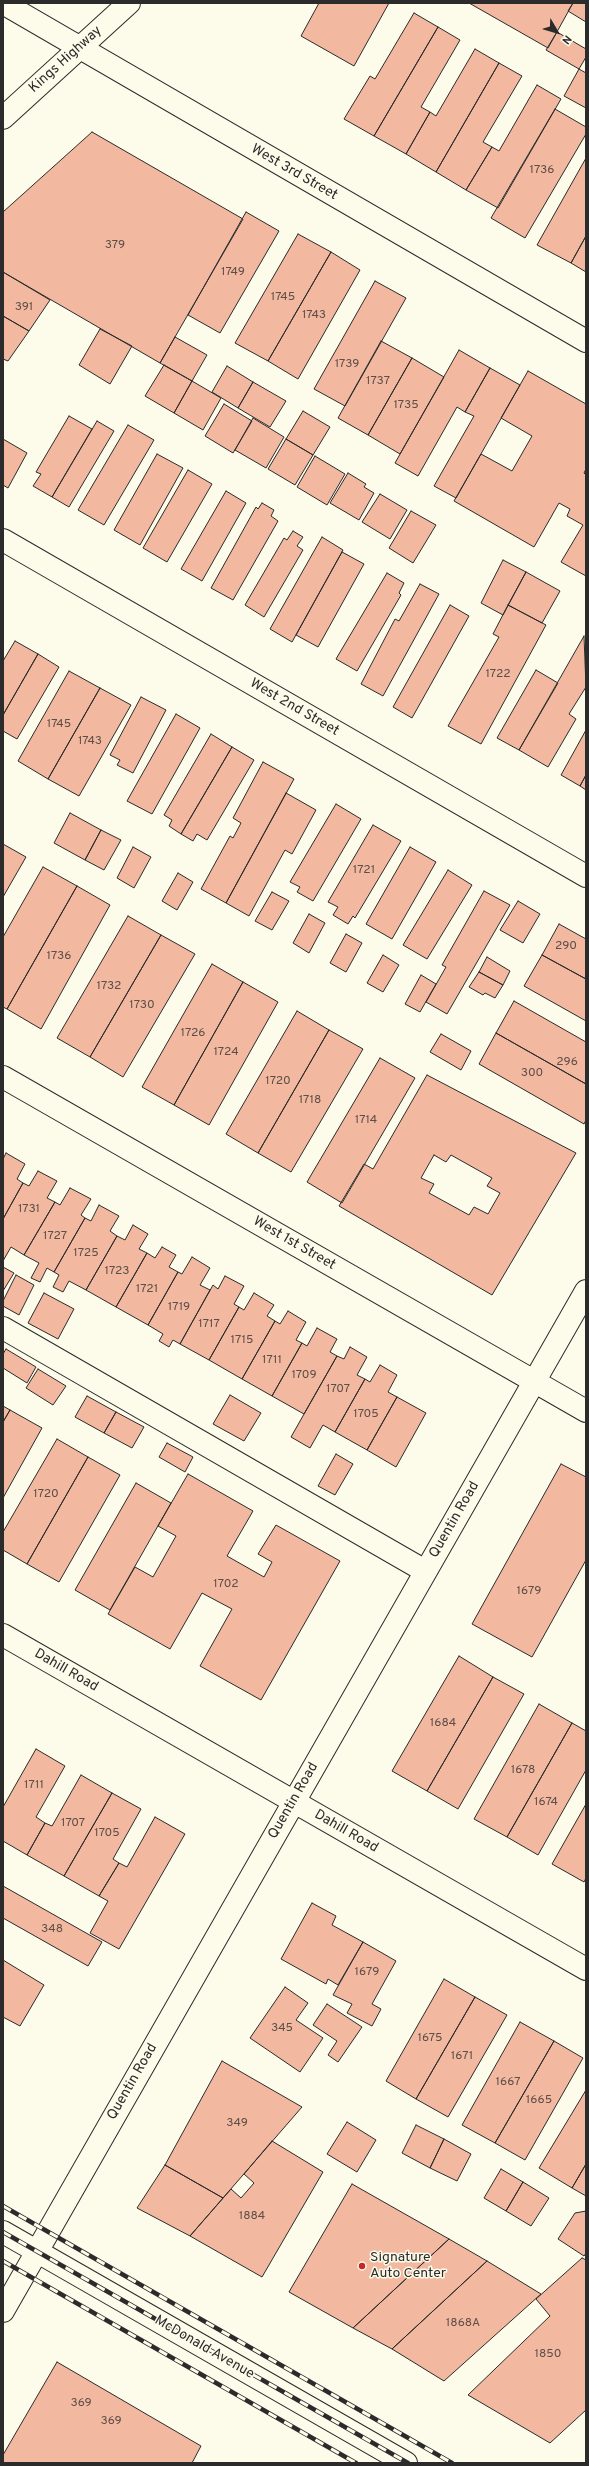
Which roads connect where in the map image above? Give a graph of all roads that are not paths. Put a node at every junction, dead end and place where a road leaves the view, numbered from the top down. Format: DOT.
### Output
graph roads {
  1 [pos="3,3"];
  2 [pos="129,3"];
  3 [pos="80,46"];
  4 [pos="3,118"];
  5 [pos="586,340"];
  6 [pos="3,540"];
  7 [pos="586,876"];
  8 [pos="3,1077"];
  9 [pos="586,1291"];
  10 [pos="3,1328"];
  11 [pos="534,1382"];
  12 [pos="586,1411"];
  13 [pos="425,1571"];
  14 [pos="3,1635"];
  15 [pos="293,1803"];
  16 [pos="586,1969"];
  17 [pos="3,2232"];
  18 [pos="37,2252"];
  19 [pos="3,2311"];
  20 [pos="406,2463"];
  1 -- 3 [label="street, West 3rd Street"];
  2 -- 3 [label="street, Kings Highway"];
  3 -- 4 [label="street, Kings Highway"];
  3 -- 5 [label="street, West 3rd Street"];
  6 -- 7 [label="street, West 2nd Street"];
  8 -- 11 [label="street, West 1st Street"];
  9 -- 11 [label="street, Quentin Road"];
  10 -- 13 [label="street"];
  11 -- 12 [label="street, West 1st Street"];
  11 -- 13 [label="street, Quentin Road"];
  13 -- 15 [label="street, Quentin Road"];
  14 -- 15 [label="street, Dahill Road"];
  15 -- 16 [label="street, Dahill Road"];
  15 -- 18 [label="street, Quentin Road"];
  17 -- 18 [label="street, McDonald Avenue"];
  18 -- 19 [label="street, Quentin Road"];
  18 -- 20 [label="street, McDonald Avenue"];
}
